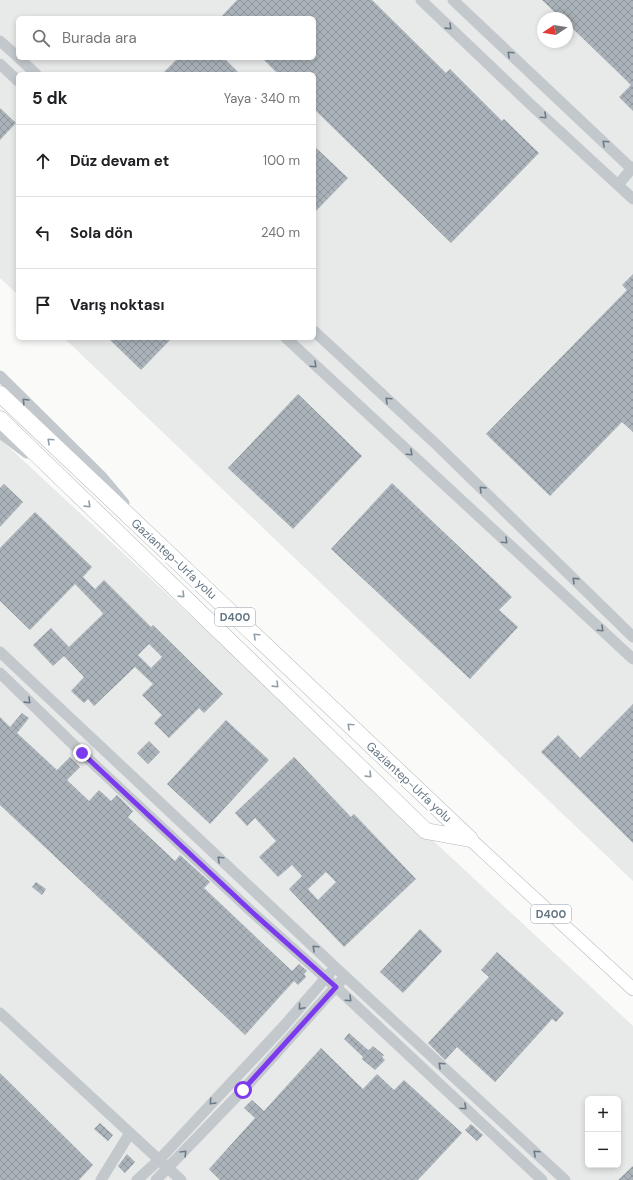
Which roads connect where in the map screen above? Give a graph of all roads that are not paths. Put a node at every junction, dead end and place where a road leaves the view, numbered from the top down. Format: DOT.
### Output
graph roads {
  1 [pos="421,0"];
  2 [pos="453,0"];
  3 [pos="0,41"];
  4 [pos="16,56"];
  5 [pos="20,60"];
  6 [pos="0,64"];
  7 [pos="34,72"];
  8 [pos="16,79"];
  9 [pos="632,168"];
  10 [pos="618,185"];
  11 [pos="633,199"];
  12 [pos="316,333"];
  13 [pos="288,340"];
  14 [pos="0,376"];
  15 [pos="0,394"];
  16 [pos="0,419"];
  17 [pos="0,434"];
  18 [pos="66,483"];
  19 [pos="167,552"];
  20 [pos="633,637"];
  21 [pos="0,652"];
  22 [pos="633,659"];
  23 [pos="0,674"];
  24 [pos="470,839"];
  25 [pos="335,967"];
  26 [pos="345,975"];
  27 [pos="326,978"];
  28 [pos="336,987"];
  29 [pos="633,989"];
  30 [pos="0,1013"];
  31 [pos="130,1133"];
  32 [pos="159,1160"];
  33 [pos="168,1168"];
  34 [pos="101,1180"];
  35 [pos="136,1180"];
  36 [pos="156,1180"];
  37 [pos="181,1180"];
  38 [pos="542,1180"];
  39 [pos="565,1180"];
  1 -- 10 [label="street, one-way"];
  9 -- 2 [label="street, one-way"];
  3 -- 4 [label="street"];
  5 -- 7 [label="street"];
  6 -- 8 [label="street"];
  9 -- 10 [label="street"];
  10 -- 11 [label="street"];
  20 -- 12 [label="street, one-way"];
  13 -- 22 [label="street, one-way"];
  19 -- 14 [label="street, one-way"];
  19 -- 15 [label="highway, Gaziantep-Urfa yolu / D400, one-way"];
  16 -- 18 [label="highway, Gaziantep-Urfa yolu / D400"];
  17 -- 18 [label="street"];
  18 -- 24 [label="highway, Gaziantep-Urfa yolu / D400, one-way"];
  24 -- 19 [label="highway, Gaziantep-Urfa yolu / D400, one-way"];
  25 -- 21 [label="street, one-way"];
  23 -- 27 [label="street, one-way"];
  24 -- 29 [label="main road, Gaziantep-Urfa yolu / D400"];
  25 -- 26 [label="street"];
  25 -- 27 [label="street"];
  26 -- 28 [label="street"];
  39 -- 26 [label="street, one-way"];
  27 -- 28 [label="street"];
  27 -- 32 [label="street, one-way"];
  33 -- 28 [label="street, one-way"];
  28 -- 38 [label="street, one-way"];
  30 -- 31 [label="street"];
  31 -- 32 [label="street"];
  31 -- 34 [label="street"];
  32 -- 33 [label="street"];
  32 -- 35 [label="street"];
  33 -- 36 [label="street"];
  33 -- 37 [label="street"];
}
